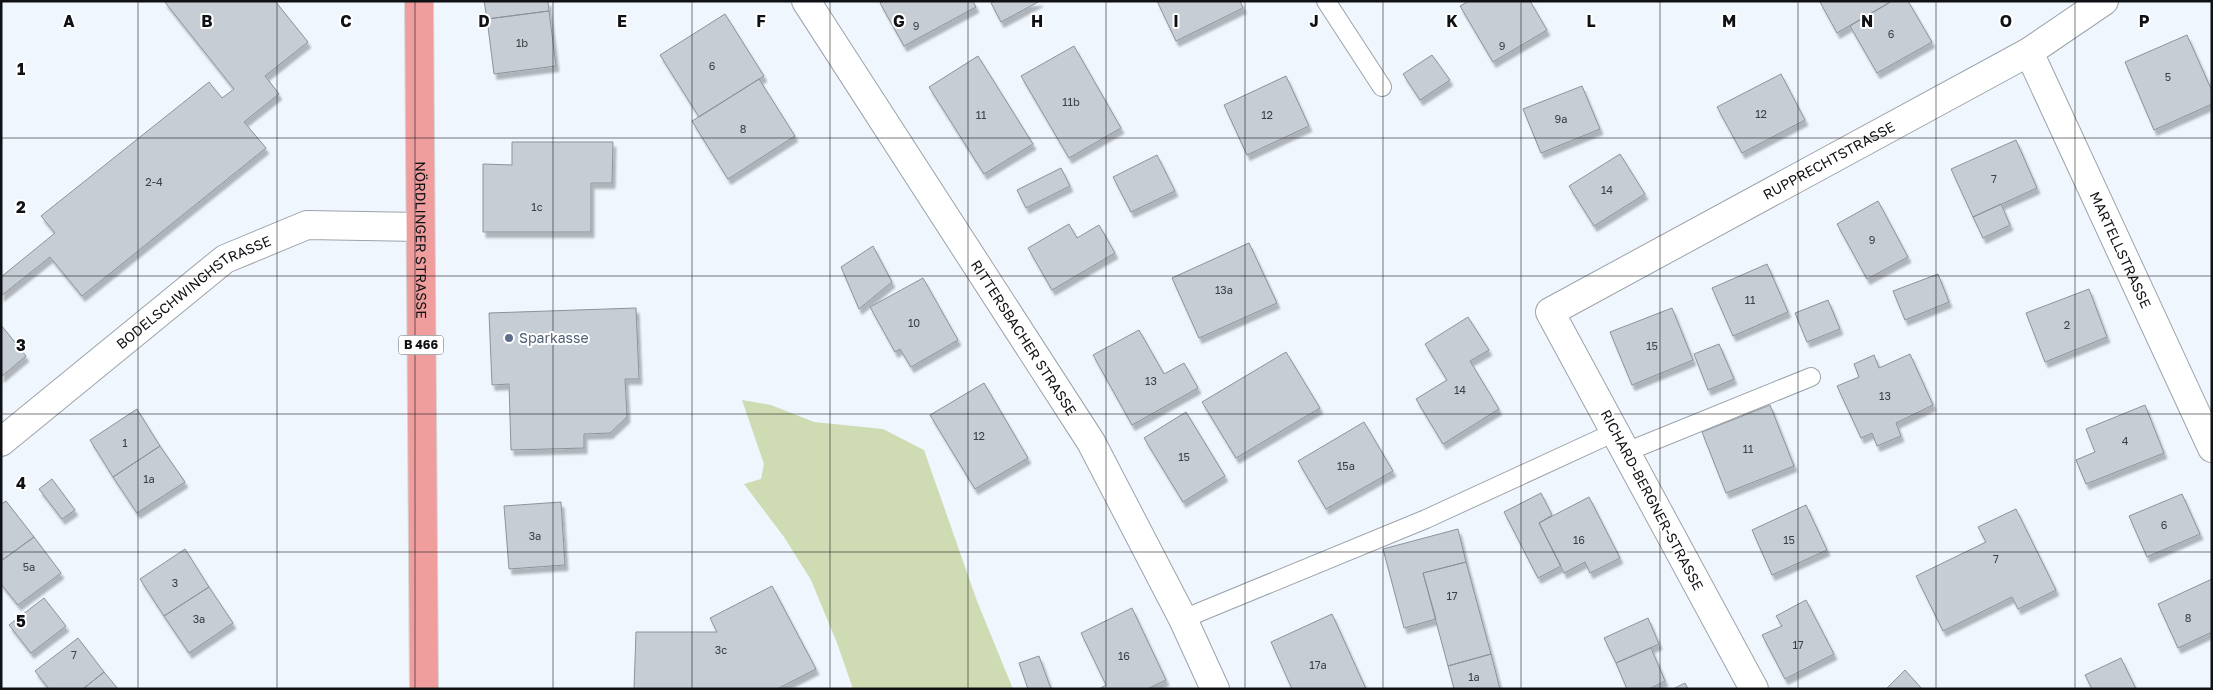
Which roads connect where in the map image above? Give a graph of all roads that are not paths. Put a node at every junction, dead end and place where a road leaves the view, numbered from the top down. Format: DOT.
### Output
graph roads {
  1 [pos="419,1"];
  2 [pos="806,1"];
  3 [pos="1326,1"];
  4 [pos="2104,1"];
  5 [pos="2029,52"];
  6 [pos="1382,87"];
  7 [pos="420,227"];
  8 [pos="1550,312"];
  9 [pos="1811,377"];
  10 [pos="1,442"];
  11 [pos="1621,442"];
  12 [pos="2212,448"];
  13 [pos="1183,619"];
  14 [pos="424,689"];
  15 [pos="1216,689"];
  16 [pos="1754,689"];
  1 -- 7 [label="main road, NÖRDLINGER STRASSE / B 466"];
  2 -- 13 [label="street, RITTERSBACHER STRASSE"];
  3 -- 6 [label="lane"];
  4 -- 5 [label="street, RUPPRECHTSTRASSE"];
  5 -- 8 [label="street, RUPPRECHTSTRASSE"];
  5 -- 12 [label="street, MARTELLSTRASSE"];
  7 -- 10 [label="street, BODELSCHWINGHSTRASSE"];
  7 -- 14 [label="main road, NÖRDLINGER STRASSE / B 466"];
  8 -- 11 [label="street, RICHARD-BERGNER-STRASSE"];
  9 -- 11 [label="lane"];
  11 -- 13 [label="lane"];
  11 -- 16 [label="street, RICHARD-BERGNER-STRASSE"];
  13 -- 15 [label="street, RITTERSBACHER STRASSE"];
}
